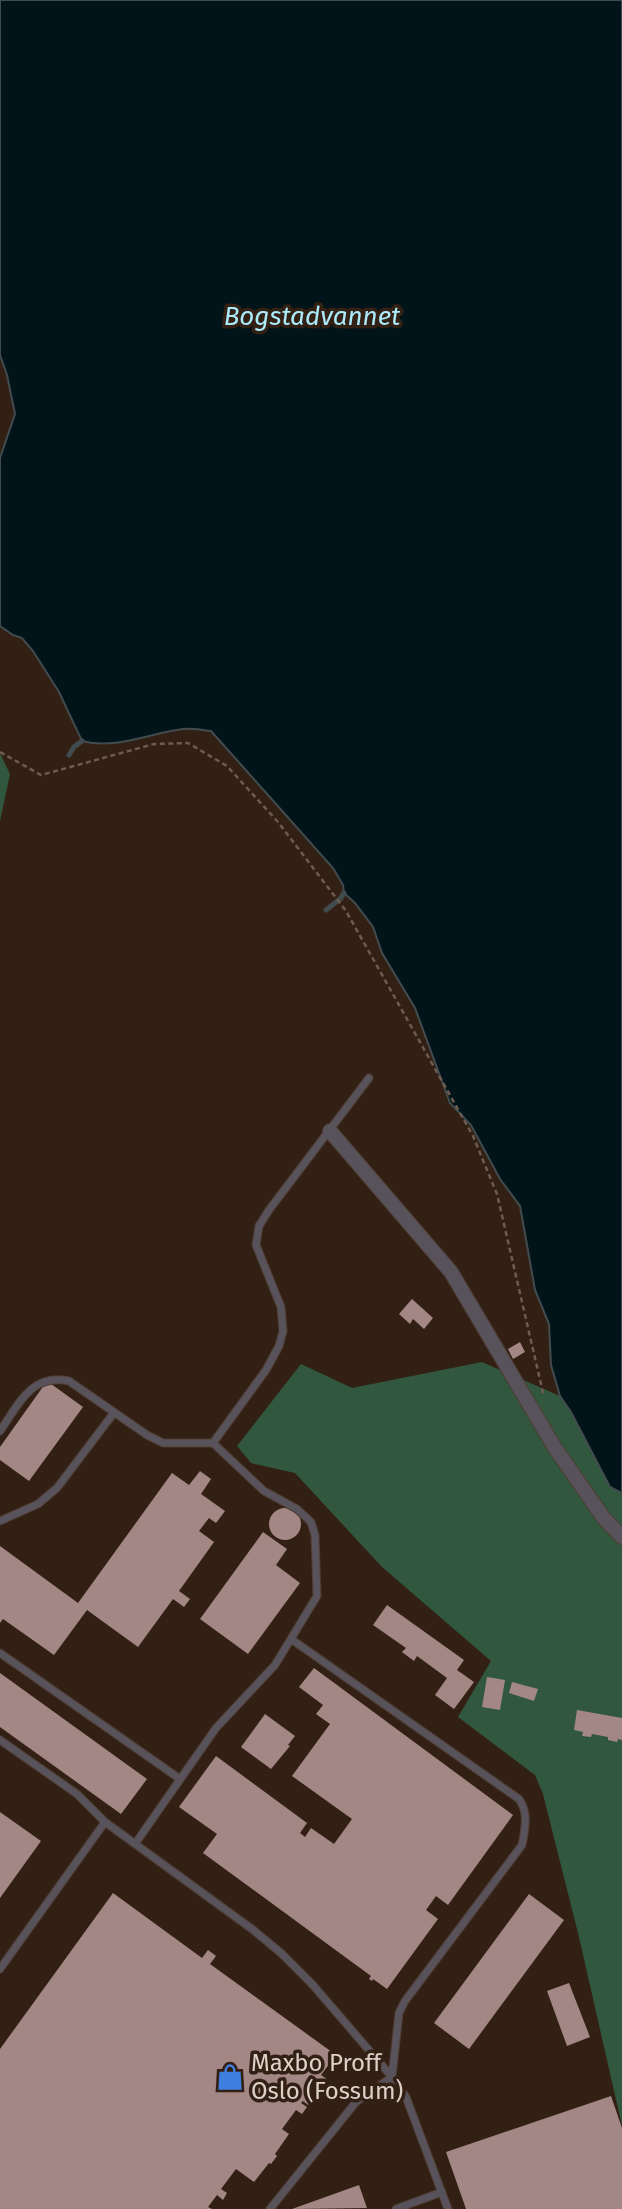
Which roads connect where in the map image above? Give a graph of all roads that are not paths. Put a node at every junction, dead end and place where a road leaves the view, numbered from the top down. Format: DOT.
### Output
graph roads {
  1 [pos="369,1078"];
  2 [pos="330,1131"];
  3 [pos="113,1414"];
  4 [pos="0,1431"];
  5 [pos="213,1443"];
  6 [pos="0,1521"];
  7 [pos="622,1537"];
  8 [pos="291,1639"];
  9 [pos="0,1653"];
  10 [pos="0,1740"];
  11 [pos="180,1779"];
  12 [pos="105,1822"];
  13 [pos="135,1844"];
  14 [pos="0,1969"];
  15 [pos="392,2077"];
  16 [pos="443,2192"];
  17 [pos="270,2209"];
  18 [pos="396,2209"];
  19 [pos="448,2209"];
  1 -- 2 [label="lane"];
  2 -- 5 [label="lane"];
  2 -- 7 [label="street"];
  3 -- 4 [label="lane"];
  3 -- 5 [label="lane"];
  3 -- 6 [label="lane"];
  5 -- 8 [label="lane"];
  8 -- 11 [label="lane"];
  8 -- 15 [label="lane"];
  9 -- 11 [label="lane"];
  10 -- 12 [label="lane"];
  11 -- 13 [label="lane"];
  12 -- 13 [label="lane"];
  12 -- 14 [label="lane"];
  13 -- 15 [label="lane"];
  15 -- 16 [label="lane"];
  15 -- 17 [label="lane"];
  16 -- 18 [label="lane"];
  16 -- 19 [label="lane"];
}
